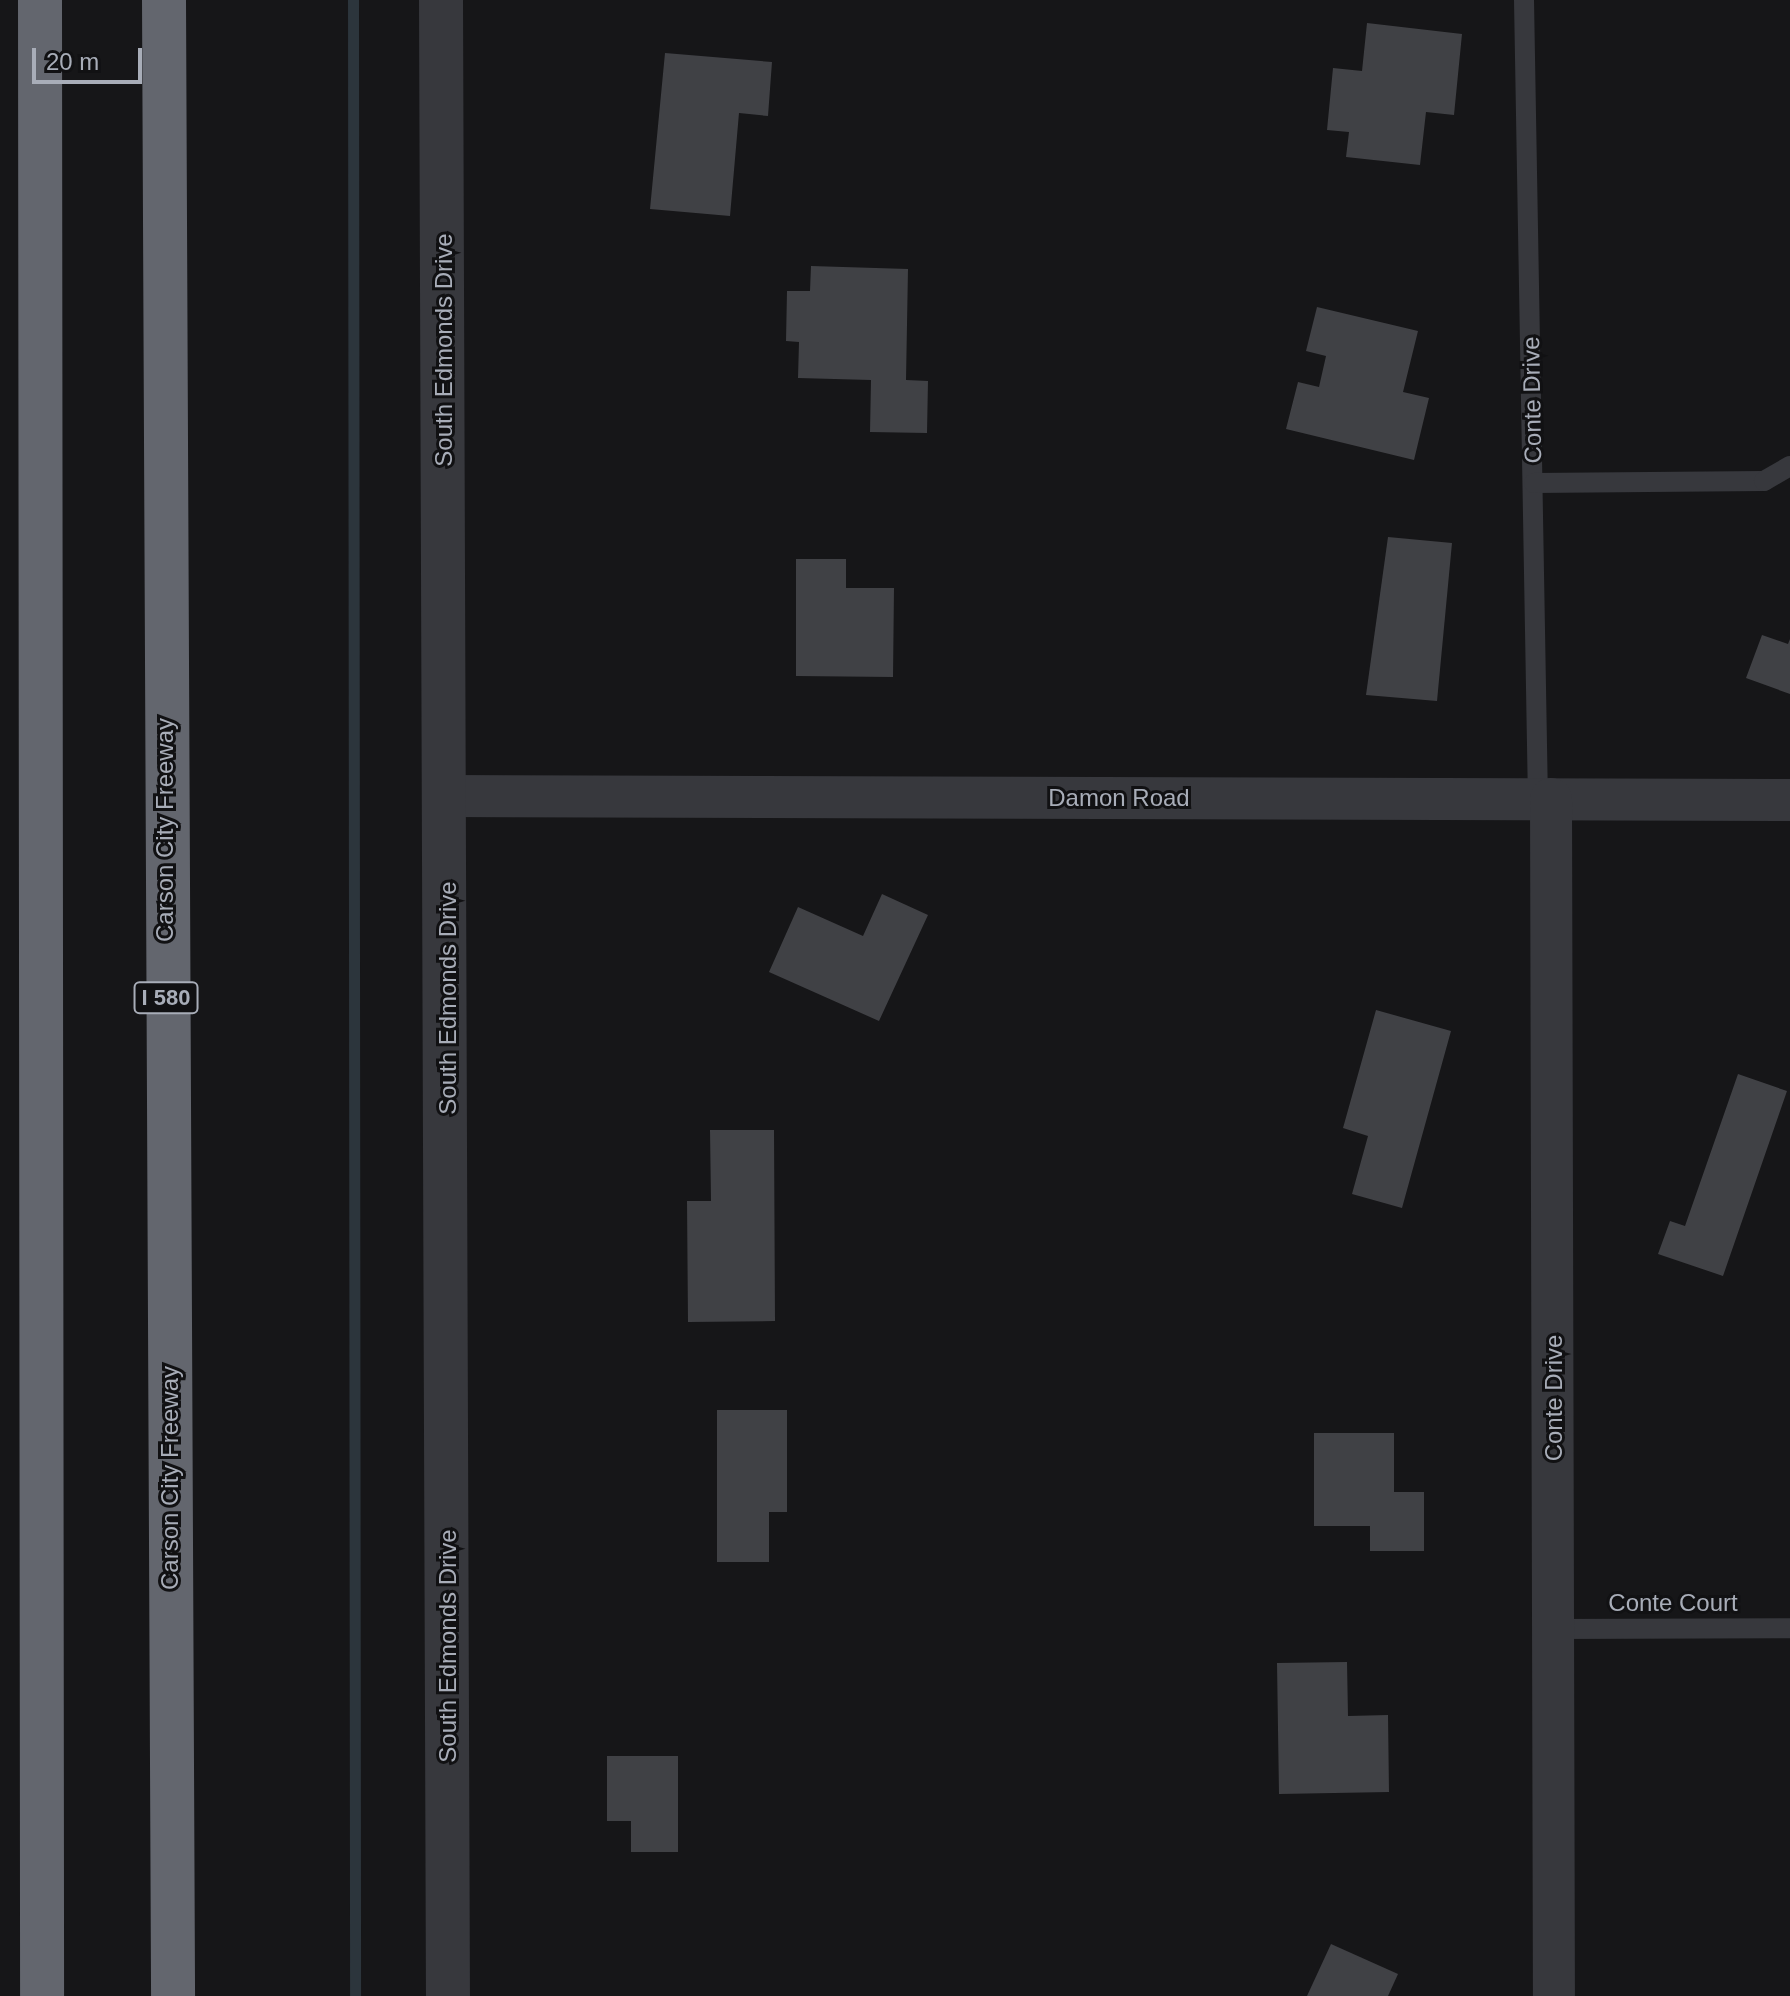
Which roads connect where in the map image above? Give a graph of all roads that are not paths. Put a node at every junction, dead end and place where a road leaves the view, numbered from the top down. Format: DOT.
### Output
graph roads {
  1 [pos="40,0"];
  2 [pos="164,0"];
  3 [pos="441,0"];
  4 [pos="1524,0"];
  5 [pos="1790,466"];
  6 [pos="1534,483"];
  7 [pos="447,796"];
  8 [pos="1545,799"];
  9 [pos="1790,800"];
  10 [pos="1790,1628"];
  11 [pos="1555,1629"];
  12 [pos="42,1996"];
  13 [pos="173,1996"];
  14 [pos="448,1996"];
  15 [pos="1554,1996"];
  1 -- 12 [label="highway"];
  2 -- 13 [label="highway, Carson City Freeway / I 580"];
  3 -- 7 [label="street, South Edmonds Drive"];
  4 -- 6 [label="lane, Conte Drive"];
  5 -- 6 [label="lane"];
  6 -- 8 [label="lane, Conte Drive"];
  7 -- 8 [label="street, Damon Road"];
  7 -- 14 [label="street, South Edmonds Drive"];
  8 -- 9 [label="street, Damon Road"];
  8 -- 11 [label="street, Conte Drive"];
  10 -- 11 [label="lane, Conte Court"];
  11 -- 15 [label="street, Conte Drive"];
}
